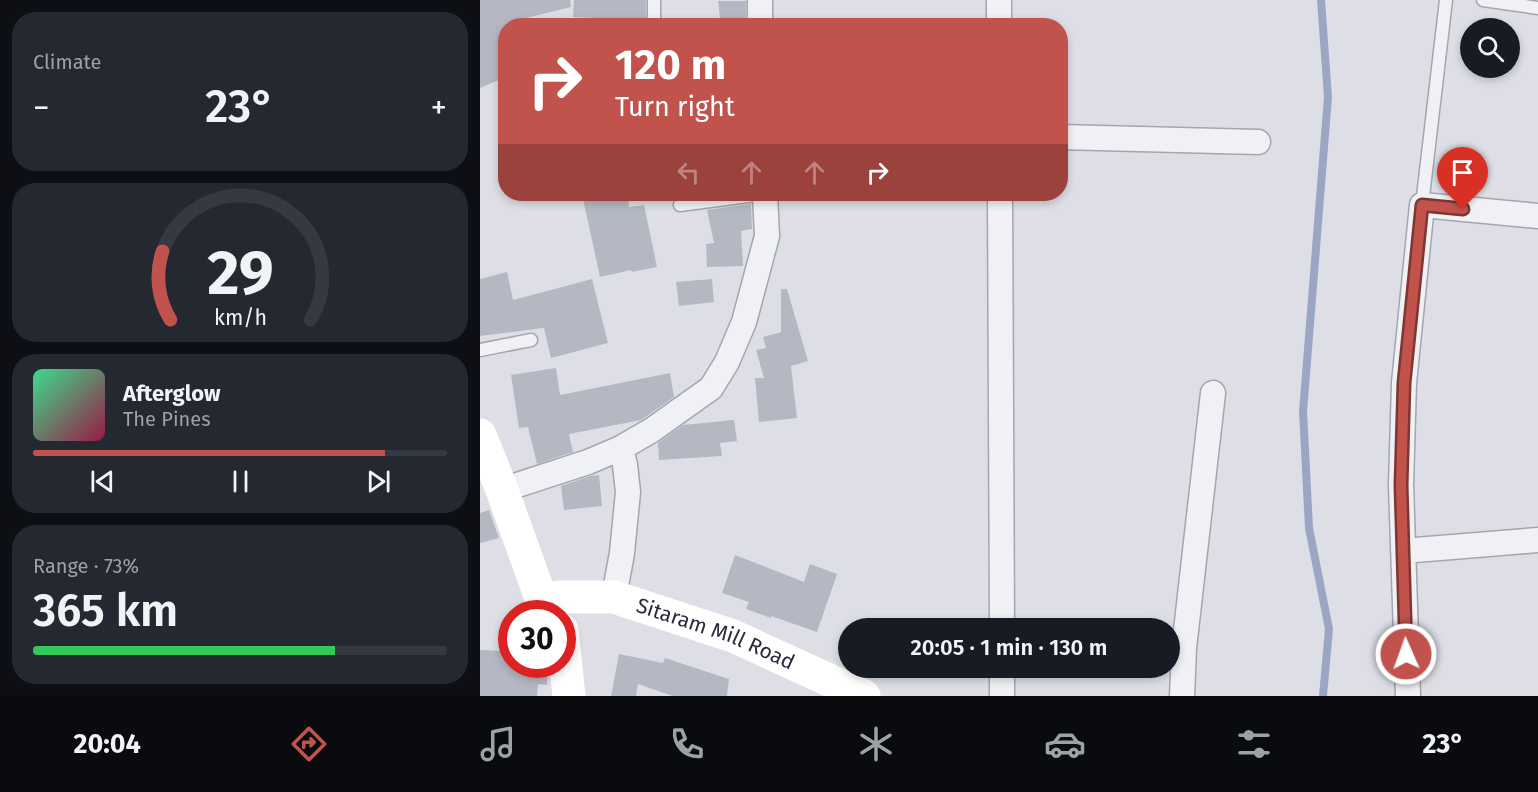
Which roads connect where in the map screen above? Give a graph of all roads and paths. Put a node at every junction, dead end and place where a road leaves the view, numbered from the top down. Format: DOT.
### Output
graph roads {
  1 [pos="654,0"];
  2 [pos="760,0"];
  3 [pos="999,0"];
  4 [pos="1446,0"];
  5 [pos="1483,0"];
  6 [pos="1538,8"];
  7 [pos="654,18"];
  8 [pos="760,18"];
  9 [pos="999,18"];
  10 [pos="1068,137"];
  11 [pos="1258,142"];
  12 [pos="711,201"];
  13 [pos="764,201"];
  14 [pos="1000,201"];
  15 [pos="680,205"];
  16 [pos="1422,205"];
  17 [pos="1538,216"];
  18 [pos="531,340"];
  19 [pos="480,350"];
  20 [pos="1214,393"];
  21 [pos="481,443"];
  22 [pos="621,448"];
  23 [pos="502,490"];
  24 [pos="1538,540"];
  25 [pos="1403,551"];
  26 [pos="614,597"];
  27 [pos="549,600"];
  28 [pos="576,604"];
  29 [pos="1002,618"];
  30 [pos="556,678"];
  31 [pos="566,678"];
  32 [pos="1002,678"];
  33 [pos="561,696"];
  34 [pos="569,696"];
  35 [pos="864,696"];
  36 [pos="1002,696"];
  37 [pos="1182,696"];
  38 [pos="1408,696"];
  1 -- 7 [label="lane"];
  2 -- 8 [label="street"];
  3 -- 9 [label="street"];
  4 -- 16 [label="lane"];
  5 -- 6 [label="lane"];
  10 -- 11 [label="street"];
  12 -- 15 [label="lane"];
  13 -- 22 [label="street"];
  14 -- 29 [label="street"];
  16 -- 17 [label="street"];
  16 -- 25 [label="street"];
  18 -- 19 [label="lane"];
  20 -- 37 [label="street"];
  21 -- 23 [label="street"];
  22 -- 23 [label="street"];
  22 -- 26 [label="street"];
  23 -- 27 [label="street"];
  24 -- 25 [label="street"];
  25 -- 38 [label="street"];
  26 -- 28 [label="street, Sitaram Mill Road"];
  26 -- 35 [label="street, Sitaram Mill Road"];
  30 -- 33 [label="street"];
  31 -- 34 [label="street"];
  32 -- 36 [label="street"];
}
